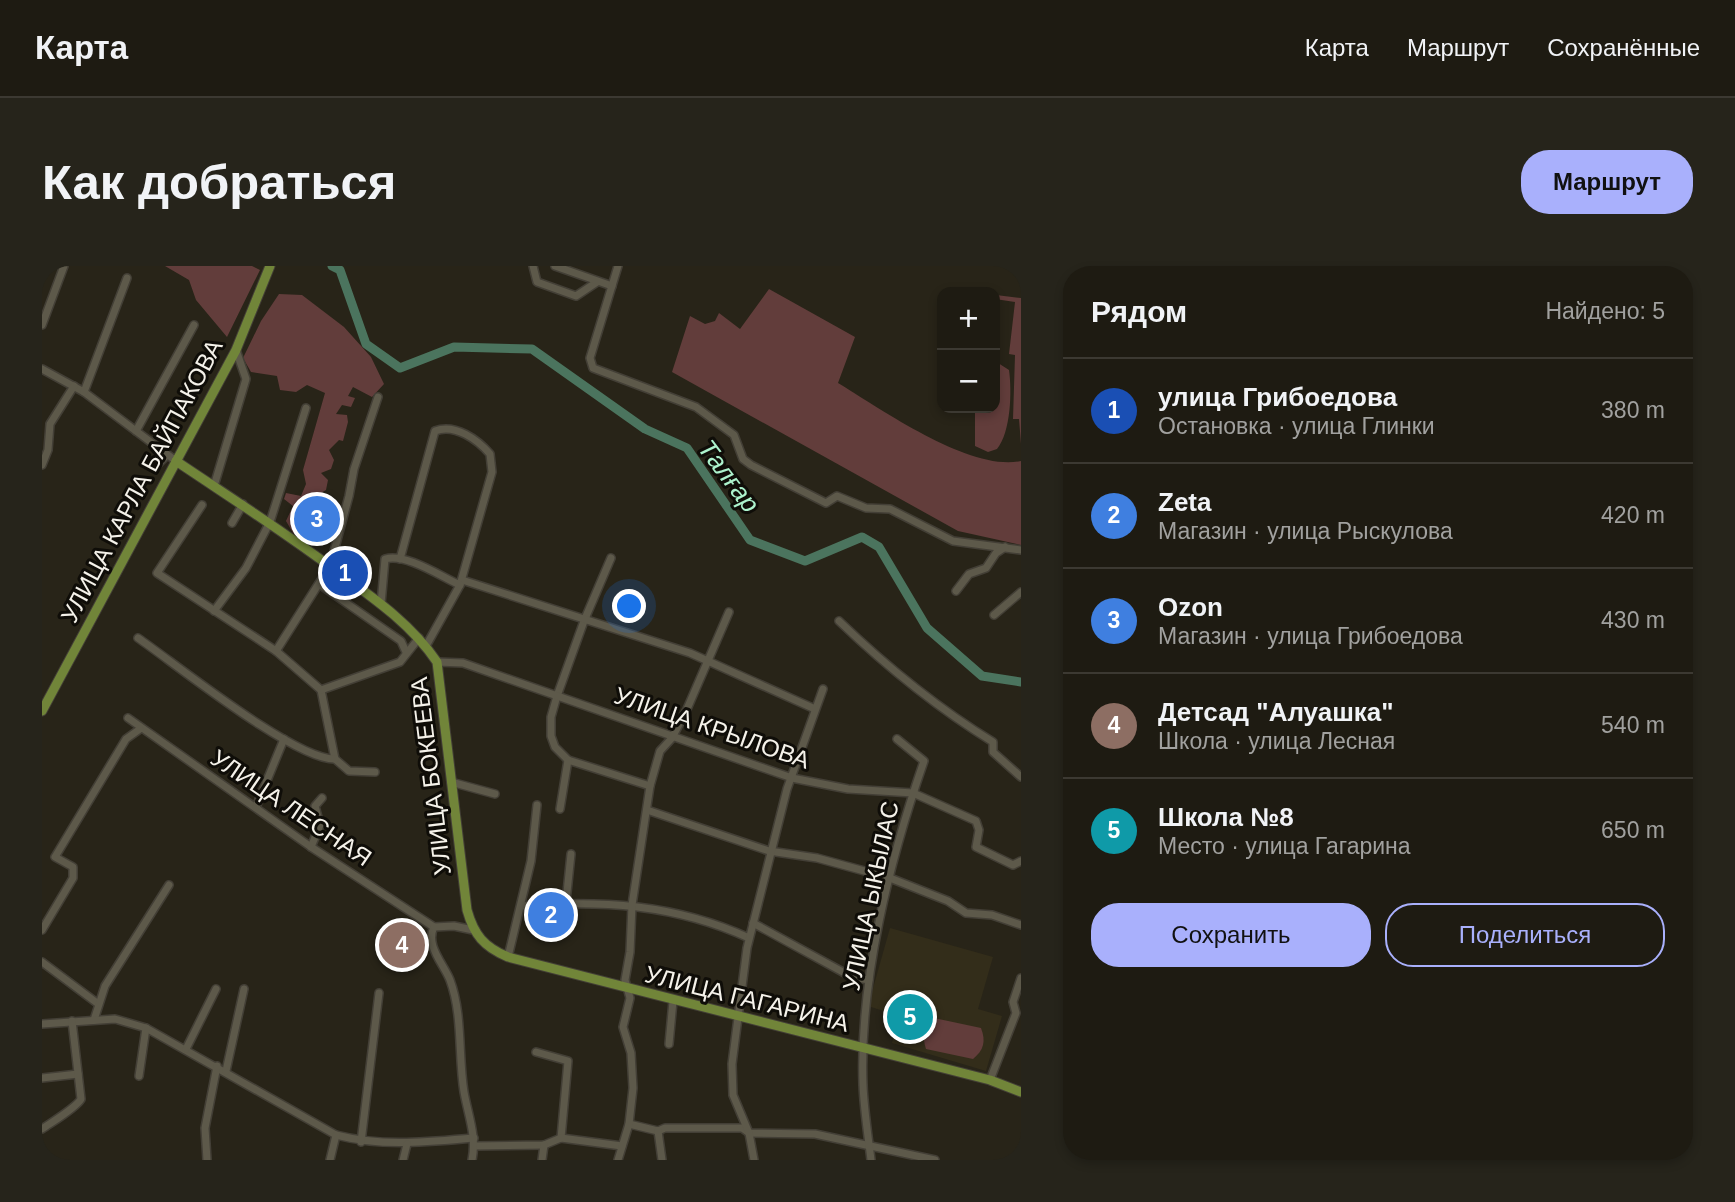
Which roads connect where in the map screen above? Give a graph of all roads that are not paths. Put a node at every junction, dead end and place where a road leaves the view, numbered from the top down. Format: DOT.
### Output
graph roads {
  1 [pos="64,266"];
  2 [pos="270,266"];
  3 [pos="533,266"];
  4 [pos="555,266"];
  5 [pos="618,266"];
  6 [pos="127,278"];
  7 [pos="597,282"];
  8 [pos="612,286"];
  9 [pos="42,325"];
  10 [pos="194,325"];
  11 [pos="236,350"];
  12 [pos="42,369"];
  13 [pos="74,386"];
  14 [pos="84,392"];
  15 [pos="378,397"];
  16 [pos="306,408"];
  17 [pos="136,431"];
  18 [pos="167,455"];
  19 [pos="176,461"];
  20 [pos="42,465"];
  21 [pos="155,467"];
  22 [pos="214,486"];
  23 [pos="243,504"];
  24 [pos="202,505"];
  25 [pos="270,522"];
  26 [pos="232,523"];
  27 [pos="1006,547"];
  28 [pos="1021,550"];
  29 [pos="611,558"];
  30 [pos="400,559"];
  31 [pos="330,566"];
  32 [pos="461,582"];
  33 [pos="319,583"];
  34 [pos="956,591"];
  35 [pos="1021,593"];
  36 [pos="381,604"];
  37 [pos="215,611"];
  38 [pos="729,612"];
  39 [pos="994,614"];
  40 [pos="584,621"];
  41 [pos="839,621"];
  42 [pos="138,638"];
  43 [pos="419,638"];
  44 [pos="426,646"];
  45 [pos="276,652"];
  46 [pos="406,652"];
  47 [pos="706,660"];
  48 [pos="437,662"];
  49 [pos="823,689"];
  50 [pos="321,690"];
  51 [pos="557,696"];
  52 [pos="815,709"];
  53 [pos="42,711"];
  54 [pos="128,718"];
  55 [pos="140,729"];
  56 [pos="672,738"];
  57 [pos="284,739"];
  58 [pos="897,739"];
  59 [pos="335,759"];
  60 [pos="568,760"];
  61 [pos="375,772"];
  62 [pos="1021,777"];
  63 [pos="792,778"];
  64 [pos="451,782"];
  65 [pos="650,786"];
  66 [pos="913,793"];
  67 [pos="495,794"];
  68 [pos="322,798"];
  69 [pos="537,805"];
  70 [pos="256,807"];
  71 [pos="560,809"];
  72 [pos="647,810"];
  73 [pos="311,847"];
  74 [pos="769,851"];
  75 [pos="571,854"];
  76 [pos="1021,862"];
  77 [pos="890,878"];
  78 [pos="169,886"];
  79 [pos="566,902"];
  80 [pos="632,905"];
  81 [pos="521,906"];
  82 [pos="752,923"];
  83 [pos="1021,925"];
  84 [pos="434,927"];
  85 [pos="42,930"];
  86 [pos="472,930"];
  87 [pos="749,939"];
  88 [pos="508,957"];
  89 [pos="42,962"];
  90 [pos="1021,978"];
  91 [pos="869,980"];
  92 [pos="216,989"];
  93 [pos="244,989"];
  94 [pos="379,993"];
  95 [pos="629,993"];
  96 [pos="673,1001"];
  97 [pos="97,1003"];
  98 [pos="1019,1014"];
  99 [pos="737,1016"];
  100 [pos="94,1020"];
  101 [pos="72,1021"];
  102 [pos="42,1024"];
  103 [pos="146,1028"];
  104 [pos="669,1044"];
  105 [pos="864,1047"];
  106 [pos="186,1049"];
  107 [pos="536,1052"];
  108 [pos="217,1066"];
  109 [pos="226,1071"];
  110 [pos="78,1074"];
  111 [pos="139,1076"];
  112 [pos="42,1078"];
  113 [pos="990,1080"];
  114 [pos="1021,1091"];
  115 [pos="629,1124"];
  116 [pos="42,1129"];
  117 [pos="658,1131"];
  118 [pos="749,1133"];
  119 [pos="336,1135"];
  120 [pos="561,1138"];
  121 [pos="361,1142"];
  122 [pos="475,1142"];
  123 [pos="407,1144"];
  124 [pos="544,1145"];
  125 [pos="622,1146"];
  126 [pos="869,1146"];
  127 [pos="207,1160"];
  128 [pos="330,1160"];
  129 [pos="403,1160"];
  130 [pos="472,1160"];
  131 [pos="542,1160"];
  132 [pos="618,1160"];
  133 [pos="662,1160"];
  134 [pos="754,1160"];
  135 [pos="871,1160"];
  136 [pos="935,1160"];
  1 -- 9 [label="street"];
  2 -- 11 [label="main road, УЛИЦА КАРЛА БАЙПАКОВА"];
  3 -- 7 [label="street"];
  4 -- 7 [label="street"];
  5 -- 8 [label="street"];
  6 -- 14 [label="street"];
  7 -- 8 [label="street"];
  8 -- 27 [label="street"];
  10 -- 17 [label="street"];
  11 -- 19 [label="main road, УЛИЦА КАРЛА БАЙПАКОВА"];
  11 -- 22 [label="street"];
  12 -- 13 [label="street"];
  13 -- 14 [label="street"];
  13 -- 20 [label="street"];
  14 -- 17 [label="street"];
  15 -- 31 [label="street"];
  16 -- 25 [label="street"];
  17 -- 18 [label="street"];
  18 -- 19 [label="street"];
  18 -- 21 [label="street"];
  19 -- 22 [label="main road"];
  19 -- 53 [label="main road, УЛИЦА КАРЛА БАЙПАКОВА"];
  22 -- 23 [label="main road"];
  23 -- 25 [label="main road"];
  23 -- 26 [label="street"];
  24 -- 37 [label="street"];
  25 -- 31 [label="main road"];
  25 -- 37 [label="street"];
  27 -- 28 [label="street"];
  27 -- 34 [label="street"];
  29 -- 40 [label="street"];
  30 -- 32 [label="street"];
  30 -- 32 [label="street, УЛИЦА БОКЕЕВА"];
  30 -- 36 [label="street"];
  31 -- 33 [label="street"];
  31 -- 36 [label="main road"];
  32 -- 40 [label="street"];
  32 -- 44 [label="street, УЛИЦА БОКЕЕВА"];
  33 -- 45 [label="street"];
  33 -- 46 [label="street"];
  35 -- 39 [label="street"];
  36 -- 43 [label="main road"];
  37 -- 45 [label="street"];
  38 -- 47 [label="street"];
  40 -- 47 [label="street"];
  40 -- 51 [label="street"];
  41 -- 62 [label="street"];
  42 -- 57 [label="street"];
  43 -- 44 [label="main road"];
  43 -- 46 [label="street"];
  44 -- 48 [label="main road, УЛИЦА БОКЕЕВА"];
  45 -- 50 [label="street"];
  46 -- 50 [label="street"];
  47 -- 52 [label="street"];
  47 -- 56 [label="street"];
  48 -- 51 [label="street, УЛИЦА КРЫЛОВА"];
  48 -- 64 [label="main road, УЛИЦА БОКЕЕВА"];
  49 -- 52 [label="street"];
  50 -- 59 [label="street"];
  51 -- 56 [label="street, УЛИЦА КРЫЛОВА"];
  51 -- 60 [label="street"];
  52 -- 63 [label="street"];
  54 -- 55 [label="street, УЛИЦА ЛЕСНАЯ"];
  55 -- 70 [label="street, УЛИЦА ЛЕСНАЯ"];
  55 -- 85 [label="street"];
  56 -- 63 [label="street, УЛИЦА КРЫЛОВА"];
  56 -- 65 [label="street"];
  57 -- 59 [label="street"];
  57 -- 70 [label="street"];
  58 -- 66 [label="street, УЛИЦА ЫКЫЛАС"];
  59 -- 61 [label="street"];
  60 -- 65 [label="street"];
  60 -- 71 [label="street"];
  63 -- 66 [label="street, УЛИЦА КРЫЛОВА"];
  63 -- 74 [label="street"];
  64 -- 67 [label="street"];
  64 -- 86 [label="main road, УЛИЦА БОКЕЕВА"];
  65 -- 72 [label="street"];
  66 -- 76 [label="street, УЛИЦА КРЫЛОВА"];
  66 -- 77 [label="street, УЛИЦА ЫКЫЛАС"];
  68 -- 73 [label="street"];
  69 -- 81 [label="street"];
  70 -- 73 [label="street, УЛИЦА ЛЕСНАЯ"];
  72 -- 74 [label="street"];
  72 -- 80 [label="street"];
  73 -- 84 [label="street, УЛИЦА ЛЕСНАЯ"];
  74 -- 77 [label="street"];
  74 -- 82 [label="street"];
  75 -- 79 [label="street"];
  77 -- 83 [label="street"];
  77 -- 91 [label="street, УЛИЦА ЫКЫЛАС"];
  78 -- 97 [label="street"];
  79 -- 80 [label="street"];
  79 -- 81 [label="street"];
  80 -- 87 [label="street"];
  80 -- 95 [label="street"];
  81 -- 88 [label="street"];
  82 -- 87 [label="street"];
  82 -- 91 [label="street"];
  84 -- 86 [label="street"];
  84 -- 122 [label="street"];
  86 -- 88 [label="main road, УЛИЦА ГАГАРИНА"];
  87 -- 99 [label="street"];
  88 -- 95 [label="main road, УЛИЦА ГАГАРИНА"];
  89 -- 97 [label="street"];
  90 -- 98 [label="street"];
  91 -- 105 [label="street, УЛИЦА ЫКЫЛАС"];
  92 -- 106 [label="street"];
  93 -- 109 [label="street"];
  94 -- 121 [label="street"];
  95 -- 96 [label="main road, УЛИЦА ГАГАРИНА"];
  95 -- 115 [label="street"];
  96 -- 99 [label="main road, УЛИЦА ГАГАРИНА"];
  96 -- 104 [label="street"];
  97 -- 100 [label="street"];
  98 -- 113 [label="street"];
  99 -- 105 [label="main road, УЛИЦА ГАГАРИНА"];
  99 -- 118 [label="street"];
  100 -- 101 [label="street"];
  100 -- 103 [label="street"];
  101 -- 102 [label="street"];
  101 -- 110 [label="street"];
  103 -- 106 [label="street"];
  103 -- 111 [label="street"];
  105 -- 113 [label="main road, УЛИЦА ГАГАРИНА"];
  105 -- 126 [label="street, УЛИЦА ЫКЫЛАС"];
  106 -- 108 [label="street"];
  107 -- 120 [label="street"];
  108 -- 109 [label="street"];
  108 -- 127 [label="street"];
  109 -- 119 [label="street"];
  110 -- 112 [label="street"];
  110 -- 116 [label="street"];
  113 -- 114 [label="main road, УЛИЦА ГАГАРИНА"];
  115 -- 117 [label="street"];
  115 -- 125 [label="street"];
  117 -- 118 [label="street"];
  117 -- 133 [label="street"];
  118 -- 126 [label="street"];
  118 -- 134 [label="street"];
  119 -- 121 [label="street"];
  119 -- 128 [label="street"];
  120 -- 124 [label="street"];
  120 -- 125 [label="street"];
  121 -- 123 [label="street"];
  122 -- 123 [label="street"];
  122 -- 124 [label="street"];
  122 -- 130 [label="street"];
  123 -- 129 [label="street"];
  124 -- 131 [label="street"];
  125 -- 132 [label="street"];
  126 -- 135 [label="street, УЛИЦА ЫКЫЛАС"];
  126 -- 136 [label="street"];
}
